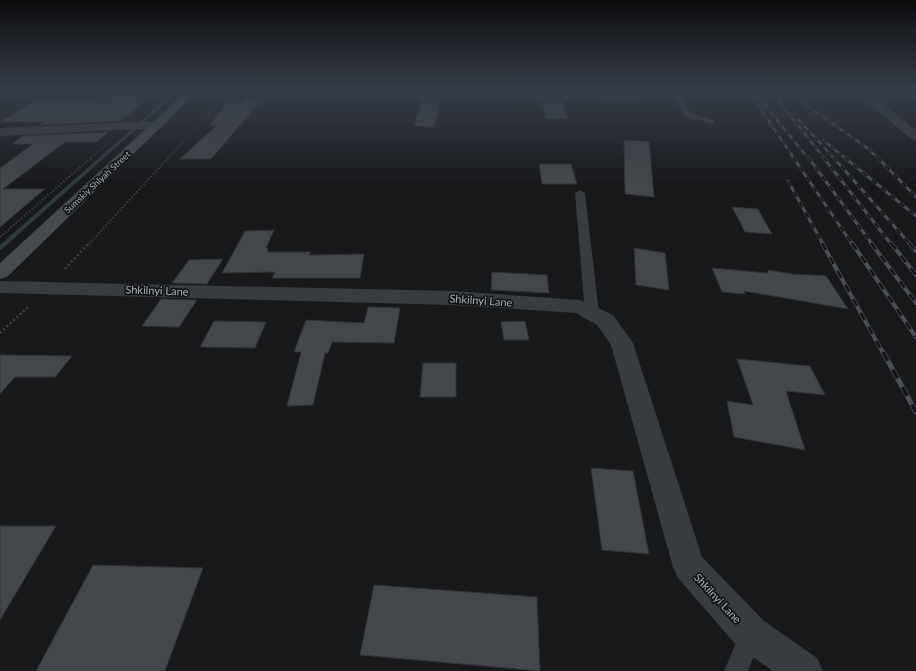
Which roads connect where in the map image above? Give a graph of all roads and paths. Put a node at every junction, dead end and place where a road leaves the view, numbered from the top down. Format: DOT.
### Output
graph roads {
  1 [pos="160,122"];
  2 [pos="201,122"];
  3 [pos="899,122"];
  4 [pos="157,125"];
  5 [pos="128,126"];
  6 [pos="0,132"];
  7 [pos="916,136"];
  8 [pos="580,193"];
  9 [pos="0,237"];
  10 [pos="0,274"];
  11 [pos="0,287"];
  12 [pos="48,287"];
  13 [pos="592,313"];
  14 [pos="0,334"];
  15 [pos="751,634"];
  16 [pos="736,671"];
  17 [pos="804,671"];
  1 -- 4 [label="main road, Sumskiy Shlyah Street"];
  2 -- 12 [label="path"];
  3 -- 7 [label="street"];
  4 -- 5 [label="street"];
  4 -- 10 [label="main road, Sumskiy Shlyah Street"];
  5 -- 6 [label="street"];
  5 -- 9 [label="path"];
  8 -- 13 [label="lane"];
  11 -- 12 [label="street, Shkilnyi Lane"];
  12 -- 13 [label="street, Shkilnyi Lane"];
  12 -- 14 [label="path"];
  13 -- 15 [label="street, Shkilnyi Lane"];
  15 -- 16 [label="lane"];
  15 -- 17 [label="street, Shkilnyi Lane"];
}
